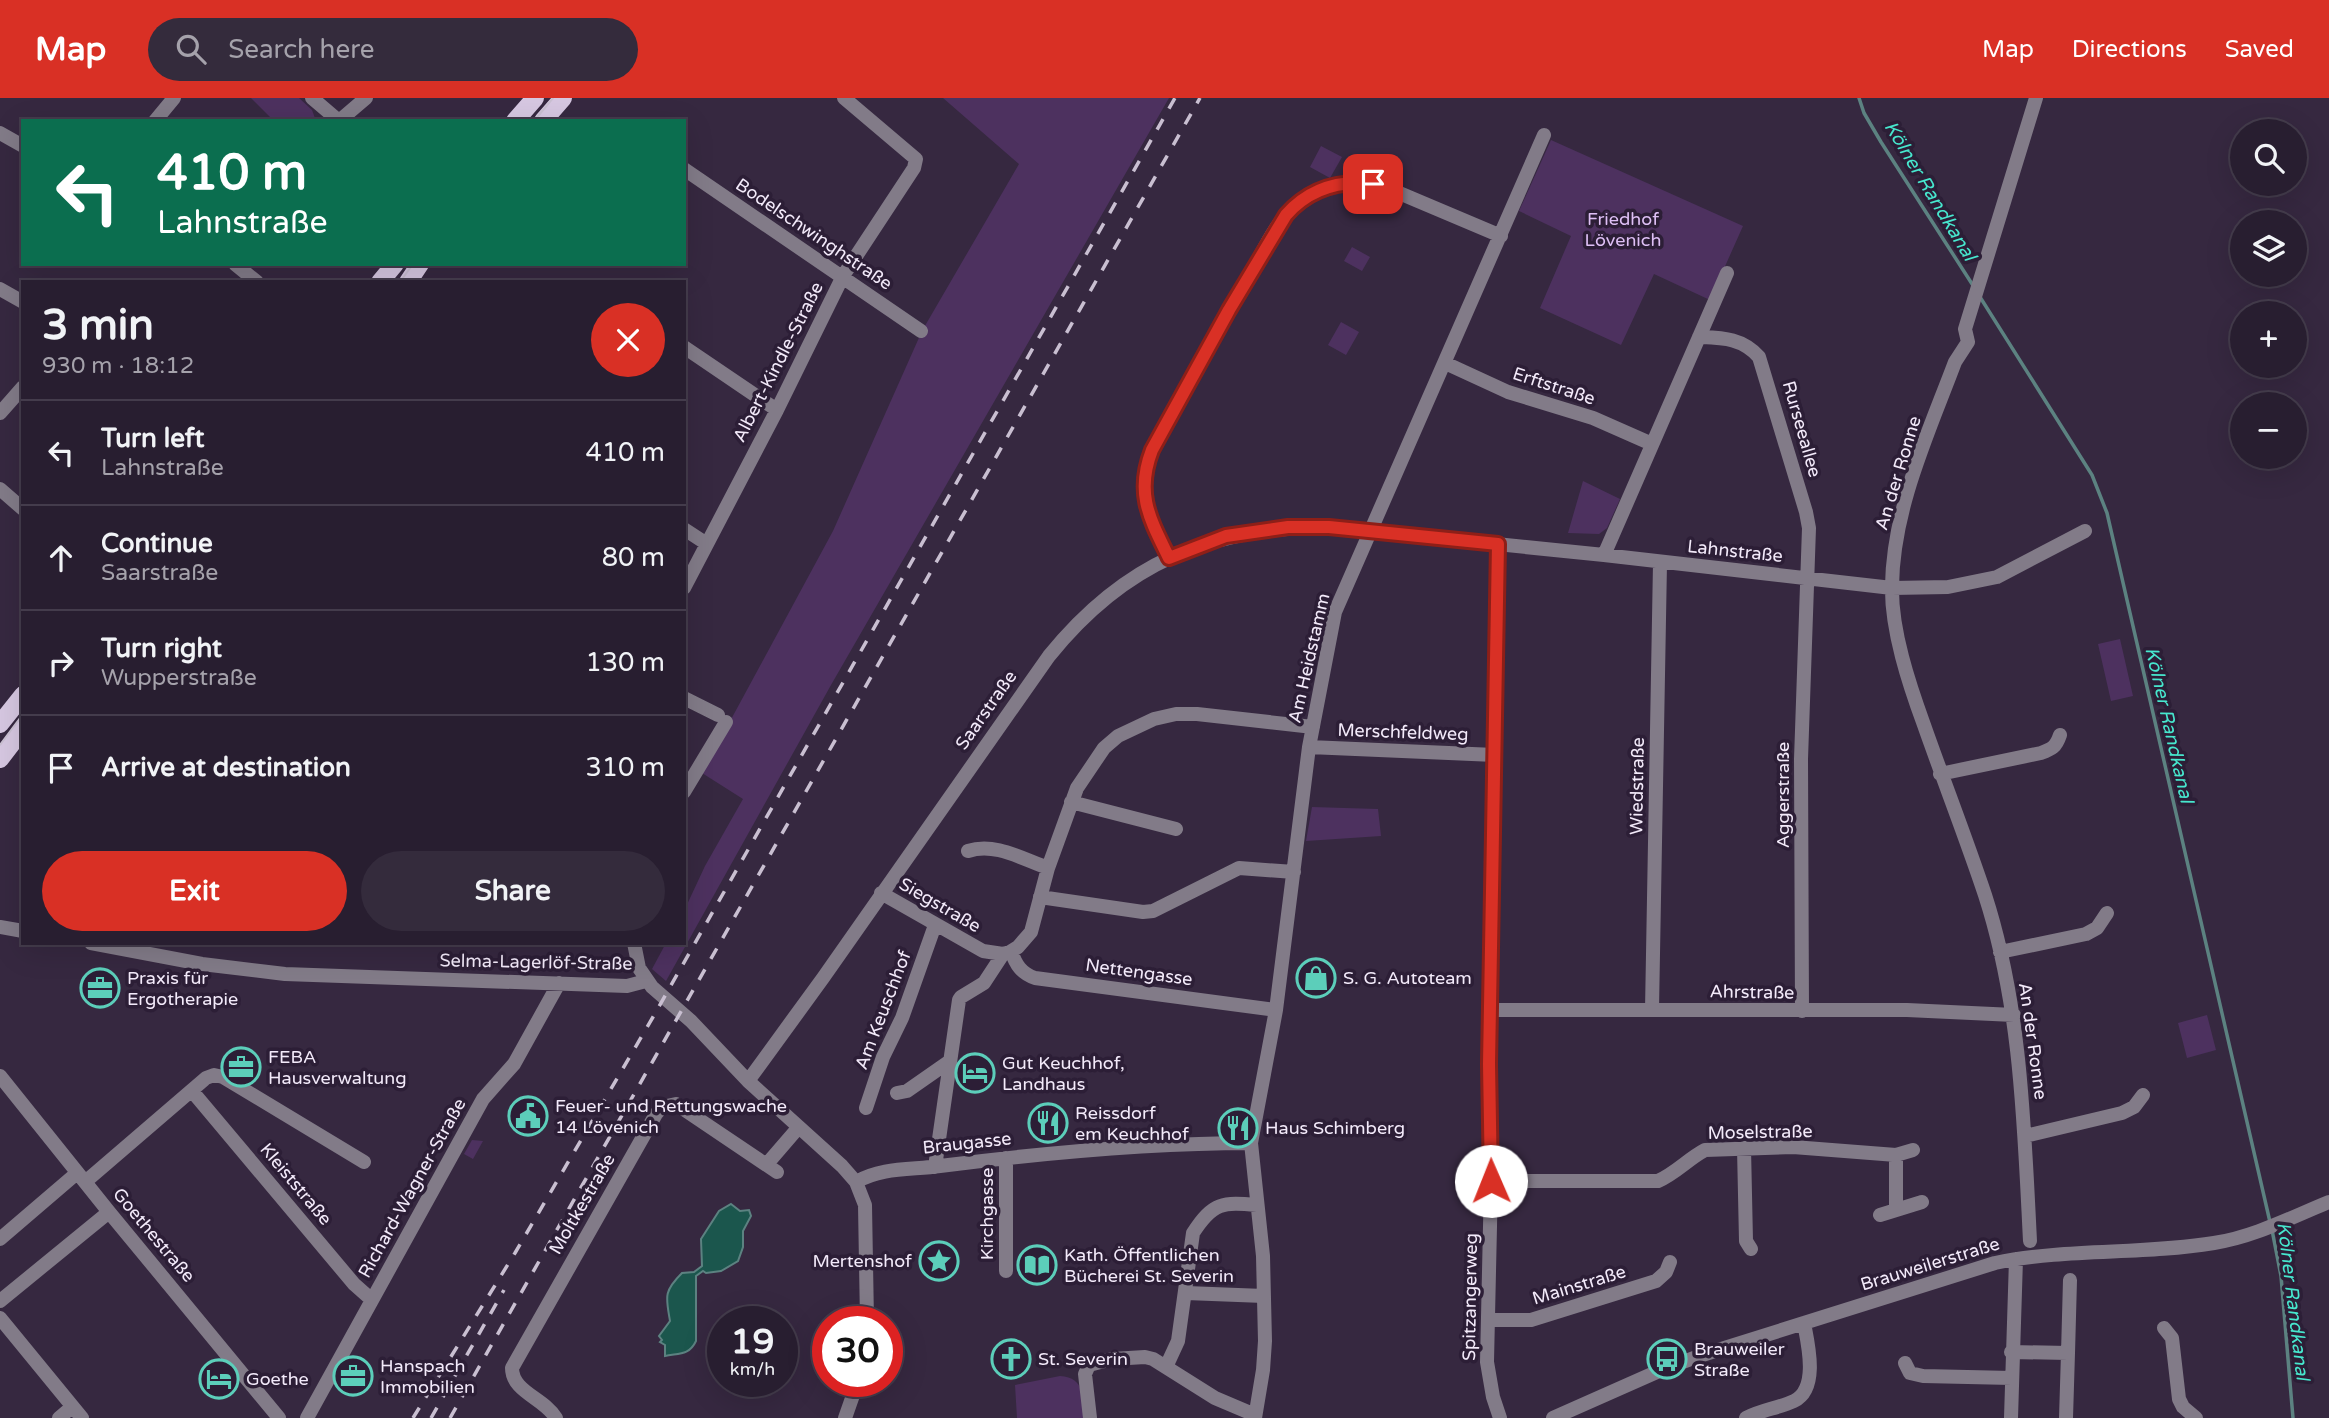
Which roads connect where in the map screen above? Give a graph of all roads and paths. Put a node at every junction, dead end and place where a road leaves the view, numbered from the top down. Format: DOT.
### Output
graph roads {
  1 [pos="174,98"];
  2 [pos="312,98"];
  3 [pos="366,98"];
  4 [pos="534,98"];
  5 [pos="563,98"];
  6 [pos="844,98"];
  7 [pos="2036,98"];
  8 [pos="157,119"];
  9 [pos="337,119"];
  10 [pos="341,119"];
  11 [pos="517,119"];
  12 [pos="545,119"];
  13 [pos="0,133"];
  14 [pos="1544,135"];
  15 [pos="21,145"];
  16 [pos="686,170"];
  17 [pos="1501,236"];
  18 [pos="237,266"];
  19 [pos="393,266"];
  20 [pos="1727,273"];
  21 [pos="843,276"];
  22 [pos="255,280"];
  23 [pos="382,280"];
  24 [pos="0,289"];
  25 [pos="21,301"];
  26 [pos="921,331"];
  27 [pos="1699,337"];
  28 [pos="686,348"];
  29 [pos="1445,363"];
  30 [pos="21,389"];
  31 [pos="777,410"];
  32 [pos="0,413"];
  33 [pos="1652,444"];
  34 [pos="0,489"];
  35 [pos="21,507"];
  36 [pos="686,531"];
  37 [pos="1369,531"];
  38 [pos="2085,531"];
  39 [pos="707,544"];
  40 [pos="1498,544"];
  41 [pos="1604,555"];
  42 [pos="1169,558"];
  43 [pos="1660,563"];
  44 [pos="1807,578"];
  45 [pos="686,584"];
  46 [pos="1892,588"];
  47 [pos="21,698"];
  48 [pos="686,699"];
  49 [pos="0,724"];
  50 [pos="1313,727"];
  51 [pos="21,732"];
  52 [pos="2060,735"];
  53 [pos="1309,747"];
  54 [pos="1495,755"];
  55 [pos="0,759"];
  56 [pos="1940,774"];
  57 [pos="686,788"];
  58 [pos="1071,802"];
  59 [pos="1176,829"];
  60 [pos="968,851"];
  61 [pos="1048,868"];
  62 [pos="1294,872"];
  63 [pos="881,893"];
  64 [pos="1041,897"];
  65 [pos="2107,913"];
  66 [pos="935,925"];
  67 [pos="0,927"];
  68 [pos="21,931"];
  69 [pos="110,945"];
  70 [pos="634,945"];
  71 [pos="158,950"];
  72 [pos="2000,952"];
  73 [pos="1007,953"];
  74 [pos="646,981"];
  75 [pos="559,983"];
  76 [pos="1276,1010"];
  77 [pos="1491,1010"];
  78 [pos="1652,1010"];
  79 [pos="1802,1012"];
  80 [pos="2014,1015"];
  81 [pos="950,1061"];
  82 [pos="0,1076"];
  83 [pos="748,1081"];
  84 [pos="192,1091"];
  85 [pos="897,1093"];
  86 [pos="2143,1095"];
  87 [pos="866,1108"];
  88 [pos="798,1128"];
  89 [pos="2025,1136"];
  90 [pos="1251,1143"];
  91 [pos="1744,1148"];
  92 [pos="1913,1150"];
  93 [pos="1896,1155"];
  94 [pos="1006,1158"];
  95 [pos="364,1162"];
  96 [pos="935,1167"];
  97 [pos="81,1177"];
  98 [pos="1491,1181"];
  99 [pos="856,1182"];
  100 [pos="1922,1202"];
  101 [pos="2329,1202"];
  102 [pos="1257,1205"];
  103 [pos="1896,1209"];
  104 [pos="108,1212"];
  105 [pos="1880,1215"];
  106 [pos="0,1239"];
  107 [pos="2030,1241"];
  108 [pos="1751,1249"];
  109 [pos="2016,1259"];
  110 [pos="1670,1262"];
  111 [pos="1006,1270"];
  112 [pos="2070,1280"];
  113 [pos="1186,1293"];
  114 [pos="1264,1296"];
  115 [pos="372,1300"];
  116 [pos="0,1301"];
  117 [pos="867,1306"];
  118 [pos="0,1318"];
  119 [pos="1488,1320"];
  120 [pos="1804,1323"];
  121 [pos="2164,1328"];
  122 [pos="2011,1352"];
  123 [pos="2067,1353"];
  124 [pos="1905,1363"];
  125 [pos="1166,1367"];
  126 [pos="2012,1378"];
  127 [pos="852,1397"];
  128 [pos="77,1412"];
  129 [pos="1255,1416"];
  130 [pos="59,1418"];
  131 [pos="279,1418"];
  132 [pos="307,1418"];
  133 [pos="556,1418"];
  134 [pos="845,1418"];
  135 [pos="1090,1418"];
  136 [pos="1500,1418"];
  137 [pos="1553,1418"];
  138 [pos="1746,1418"];
  139 [pos="2011,1418"];
  140 [pos="2066,1418"];
  141 [pos="2196,1418"];
  1 -- 8 [label="street"];
  2 -- 9 [label="street"];
  3 -- 10 [label="street"];
  4 -- 11 [label="main road"];
  5 -- 12 [label="main road"];
  6 -- 21 [label="street, Albert-Kindle-Straße"];
  7 -- 46 [label="street, An der Ronne"];
  13 -- 15 [label="street"];
  14 -- 17 [label="street, Am Heidstamm"];
  16 -- 21 [label="street, Bodelschwinghstraße"];
  17 -- 29 [label="street, Am Heidstamm"];
  17 -- 42 [label="street"];
  18 -- 22 [label="street"];
  19 -- 23 [label="main road"];
  20 -- 27 [label="street"];
  21 -- 26 [label="street, Bodelschwinghstraße"];
  21 -- 31 [label="street, Albert-Kindle-Straße"];
  24 -- 25 [label="street"];
  27 -- 33 [label="street"];
  27 -- 44 [label="street, Rurseeallee"];
  28 -- 31 [label="street"];
  29 -- 33 [label="street, Erftstraße"];
  29 -- 37 [label="street, Am Heidstamm"];
  30 -- 32 [label="street"];
  31 -- 39 [label="street, Albert-Kindle-Straße"];
  33 -- 41 [label="street"];
  34 -- 35 [label="street"];
  36 -- 39 [label="street"];
  37 -- 40 [label="street, Lahnstraße"];
  37 -- 42 [label="street, Saarstraße"];
  37 -- 50 [label="street, Am Heidstamm"];
  38 -- 46 [label="street, Lahnstraße"];
  39 -- 45 [label="street, Albert-Kindle-Straße"];
  40 -- 41 [label="street, Lahnstraße"];
  40 -- 54 [label="street, Spitzangerweg"];
  41 -- 43 [label="street, Lahnstraße"];
  42 -- 63 [label="street, Saarstraße"];
  43 -- 44 [label="street, Lahnstraße"];
  43 -- 78 [label="street, Wiedstraße"];
  44 -- 46 [label="street, Lahnstraße"];
  44 -- 79 [label="street, Aggerstraße"];
  46 -- 56 [label="street, An der Ronne"];
  47 -- 49 [label="main road"];
  48 -- 57 [label="street"];
  50 -- 53 [label="street, Am Heidstamm"];
  50 -- 58 [label="street"];
  51 -- 55 [label="main road"];
  52 -- 56 [label="street"];
  53 -- 54 [label="street, Merschfeldweg"];
  53 -- 62 [label="street, Am Heidstamm"];
  54 -- 77 [label="street, Spitzangerweg"];
  56 -- 72 [label="street, An der Ronne"];
  58 -- 59 [label="street"];
  58 -- 61 [label="street"];
  60 -- 61 [label="street"];
  61 -- 64 [label="street"];
  62 -- 64 [label="street"];
  62 -- 76 [label="street, Am Heidstamm"];
  63 -- 66 [label="street, Siegstraße"];
  63 -- 83 [label="street, Saarstraße"];
  64 -- 73 [label="street"];
  65 -- 72 [label="street"];
  66 -- 73 [label="street, Siegstraße"];
  66 -- 87 [label="street, Am Keuschhof"];
  67 -- 68 [label="street"];
  69 -- 71 [label="street, Selma-Lagerlöf-Straße"];
  70 -- 74 [label="street"];
  71 -- 75 [label="street, Selma-Lagerlöf-Straße"];
  72 -- 80 [label="street, An der Ronne"];
  73 -- 76 [label="street, Nettengasse"];
  73 -- 81 [label="street"];
  74 -- 75 [label="street, Selma-Lagerlöf-Straße"];
  74 -- 83 [label="street"];
  75 -- 115 [label="street, Richard-Wagner-Straße"];
  76 -- 90 [label="street, Am Heidstamm"];
  77 -- 78 [label="street, Ahrstraße"];
  77 -- 98 [label="street, Spitzangerweg"];
  78 -- 79 [label="street, Ahrstraße"];
  79 -- 80 [label="street, Ahrstraße"];
  80 -- 89 [label="street, An der Ronne"];
  81 -- 85 [label="street"];
  81 -- 96 [label="street"];
  82 -- 97 [label="street, Goethestraße"];
  83 -- 88 [label="street"];
  84 -- 95 [label="street"];
  84 -- 97 [label="street"];
  84 -- 115 [label="street, Kleiststraße"];
  86 -- 89 [label="street"];
  88 -- 99 [label="street"];
  88 -- 133 [label="street, Moltkestraße"];
  89 -- 107 [label="street, An der Ronne"];
  90 -- 94 [label="street, Braugasse"];
  90 -- 102 [label="street, Am Heidstamm"];
  91 -- 93 [label="street, Moselstraße"];
  91 -- 98 [label="street, Moselstraße"];
  91 -- 108 [label="street"];
  92 -- 93 [label="street, Moselstraße"];
  93 -- 103 [label="street"];
  94 -- 96 [label="street, Braugasse"];
  94 -- 111 [label="street, Kirchgasse"];
  96 -- 99 [label="street, Braugasse"];
  97 -- 104 [label="street, Goethestraße"];
  97 -- 106 [label="street"];
  98 -- 119 [label="street, Spitzangerweg"];
  99 -- 117 [label="street"];
  100 -- 103 [label="street"];
  101 -- 109 [label="street, Brauweilerstraße"];
  102 -- 113 [label="street"];
  102 -- 114 [label="street, Am Heidstamm"];
  103 -- 105 [label="street"];
  104 -- 116 [label="street"];
  104 -- 131 [label="street, Goethestraße"];
  109 -- 120 [label="street, Brauweilerstraße"];
  109 -- 122 [label="street"];
  110 -- 119 [label="street, Mainstraße"];
  112 -- 123 [label="street"];
  113 -- 114 [label="street"];
  113 -- 125 [label="street"];
  114 -- 129 [label="street, Am Heidstamm"];
  115 -- 132 [label="street, Richard-Wagner-Straße"];
  118 -- 128 [label="street"];
  119 -- 136 [label="street, Spitzangerweg"];
  120 -- 137 [label="street, Brauweilerstraße"];
  120 -- 138 [label="street"];
  121 -- 141 [label="street"];
  122 -- 123 [label="street"];
  122 -- 126 [label="street"];
  123 -- 140 [label="street"];
  124 -- 126 [label="street"];
  125 -- 129 [label="street"];
  125 -- 135 [label="street"];
  126 -- 139 [label="street"];
  127 -- 134 [label="street"];
  128 -- 130 [label="street"];
}
